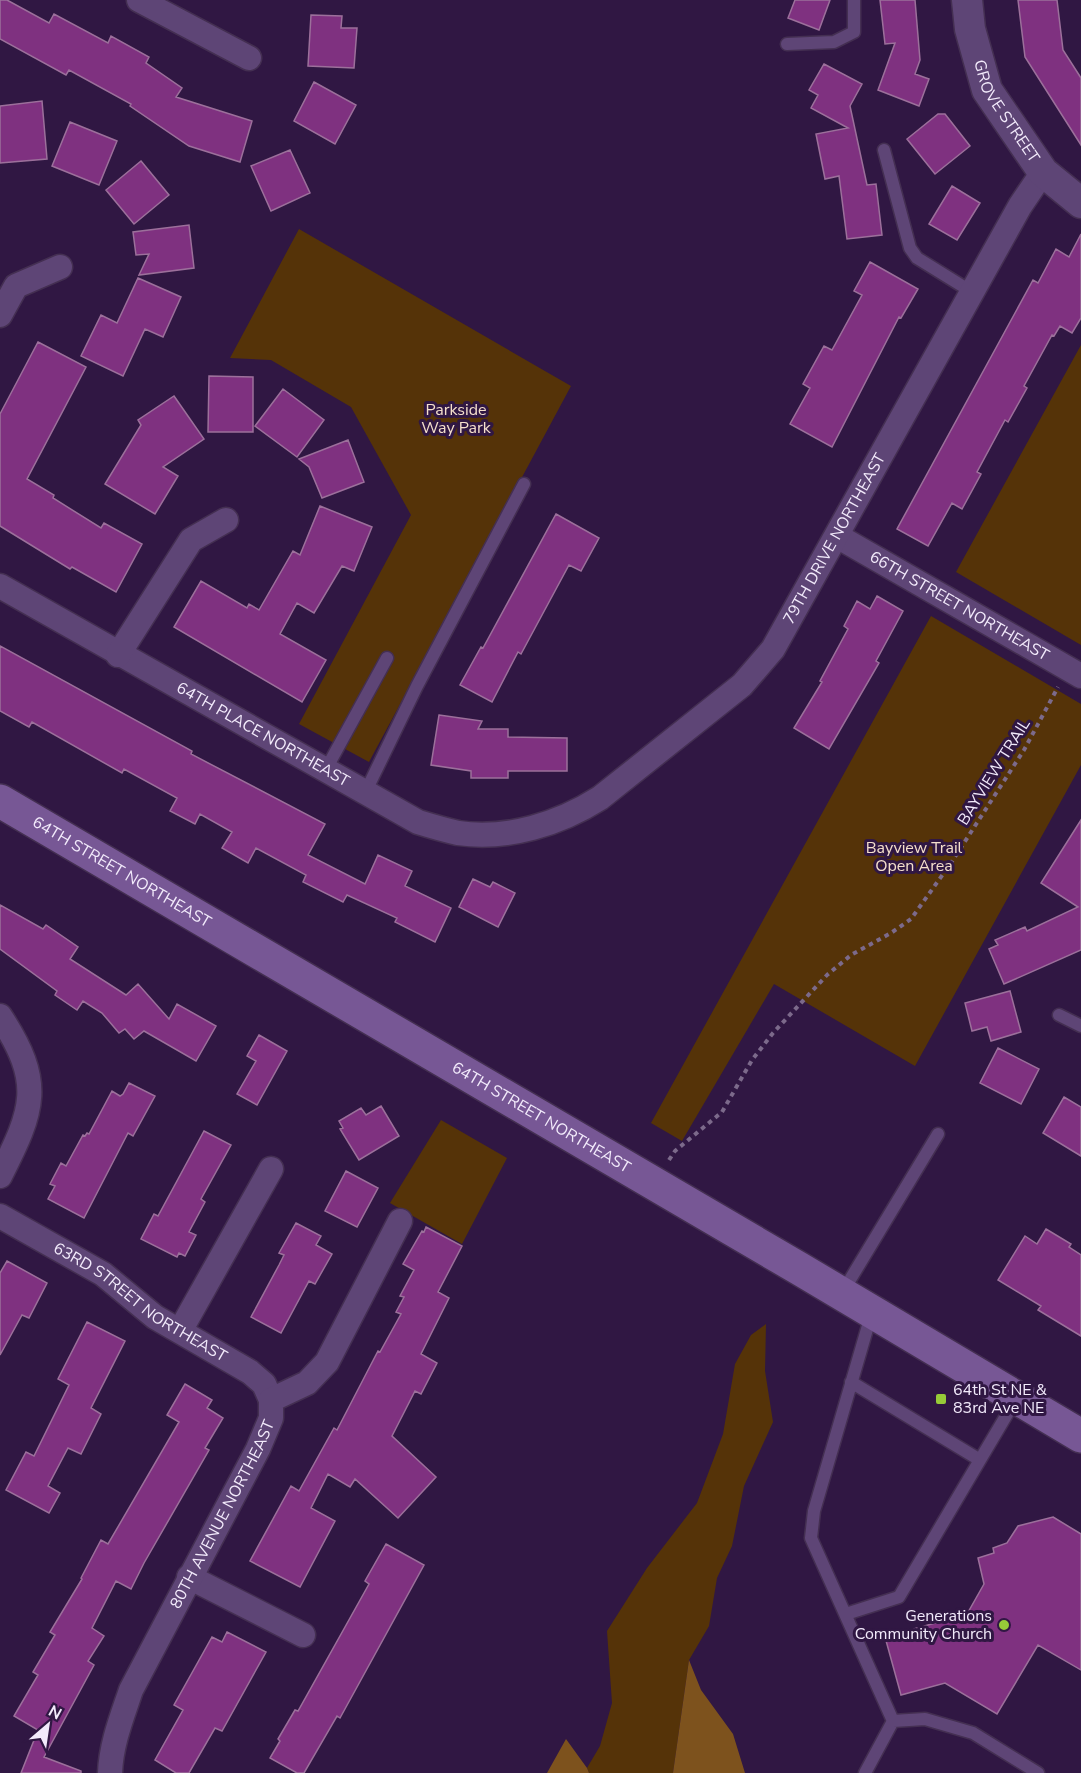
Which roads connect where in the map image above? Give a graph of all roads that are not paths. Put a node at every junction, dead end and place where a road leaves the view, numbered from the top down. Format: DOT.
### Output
graph roads {
  1 [pos="139,0"];
  2 [pos="854,0"];
  3 [pos="967,0"];
  4 [pos="787,44"];
  5 [pos="249,57"];
  6 [pos="884,150"];
  7 [pos="1043,171"];
  8 [pos="1081,204"];
  9 [pos="60,267"];
  10 [pos="972,292"];
  11 [pos="0,315"];
  12 [pos="524,484"];
  13 [pos="226,520"];
  14 [pos="837,536"];
  15 [pos="0,586"];
  16 [pos="118,655"];
  17 [pos="387,658"];
  18 [pos="1071,679"];
  19 [pos="325,771"];
  20 [pos="365,793"];
  21 [pos="0,801"];
  22 [pos="540,827"];
  23 [pos="1059,1015"];
  24 [pos="0,1016"];
  25 [pos="1081,1026"];
  26 [pos="938,1134"];
  27 [pos="271,1169"];
  28 [pos="0,1176"];
  29 [pos="0,1216"];
  30 [pos="400,1221"];
  31 [pos="842,1294"];
  32 [pos="872,1311"];
  33 [pos="180,1331"];
  34 [pos="851,1382"];
  35 [pos="1017,1398"];
  36 [pos="271,1400"];
  37 [pos="1081,1436"];
  38 [pos="980,1460"];
  39 [pos="189,1577"];
  40 [pos="846,1614"];
  41 [pos="303,1635"];
  42 [pos="893,1721"];
  43 [pos="110,1773"];
  44 [pos="865,1773"];
  45 [pos="1038,1773"];
  1 -- 5 [label="street"];
  2 -- 4 [label="lane"];
  3 -- 7 [label="street, GROVE STREET"];
  6 -- 10 [label="lane"];
  7 -- 8 [label="street, GROVE STREET"];
  7 -- 10 [label="street, 79TH DRIVE NORTHEAST"];
  9 -- 11 [label="street"];
  10 -- 14 [label="street, 79TH DRIVE NORTHEAST"];
  12 -- 20 [label="lane"];
  13 -- 16 [label="street"];
  14 -- 18 [label="street, 66TH STREET NORTHEAST"];
  14 -- 22 [label="street, 79TH DRIVE NORTHEAST"];
  15 -- 16 [label="street, 64TH PLACE NORTHEAST"];
  16 -- 19 [label="street, 64TH PLACE NORTHEAST"];
  17 -- 19 [label="lane"];
  19 -- 20 [label="street, 64TH PLACE NORTHEAST"];
  20 -- 22 [label="street, 64TH PLACE NORTHEAST"];
  21 -- 31 [label="main road, 64TH STREET NORTHEAST"];
  23 -- 25 [label="lane"];
  24 -- 28 [label="street"];
  26 -- 31 [label="lane"];
  27 -- 33 [label="street"];
  29 -- 33 [label="street, 63RD STREET NORTHEAST"];
  30 -- 36 [label="street, 80TH AVENUE NORTHEAST"];
  31 -- 32 [label="main road, 64TH STREET NORTHEAST"];
  32 -- 34 [label="lane"];
  32 -- 35 [label="main road, 64TH STREET NORTHEAST"];
  33 -- 36 [label="street, 63RD STREET NORTHEAST"];
  34 -- 38 [label="lane"];
  34 -- 40 [label="lane"];
  35 -- 37 [label="main road, 64TH STREET NORTHEAST"];
  35 -- 38 [label="lane"];
  36 -- 39 [label="street, 80TH AVENUE NORTHEAST"];
  38 -- 40 [label="lane"];
  39 -- 41 [label="street"];
  39 -- 43 [label="street, 80TH AVENUE NORTHEAST"];
  40 -- 42 [label="lane"];
  42 -- 44 [label="lane"];
  42 -- 45 [label="lane"];
}
